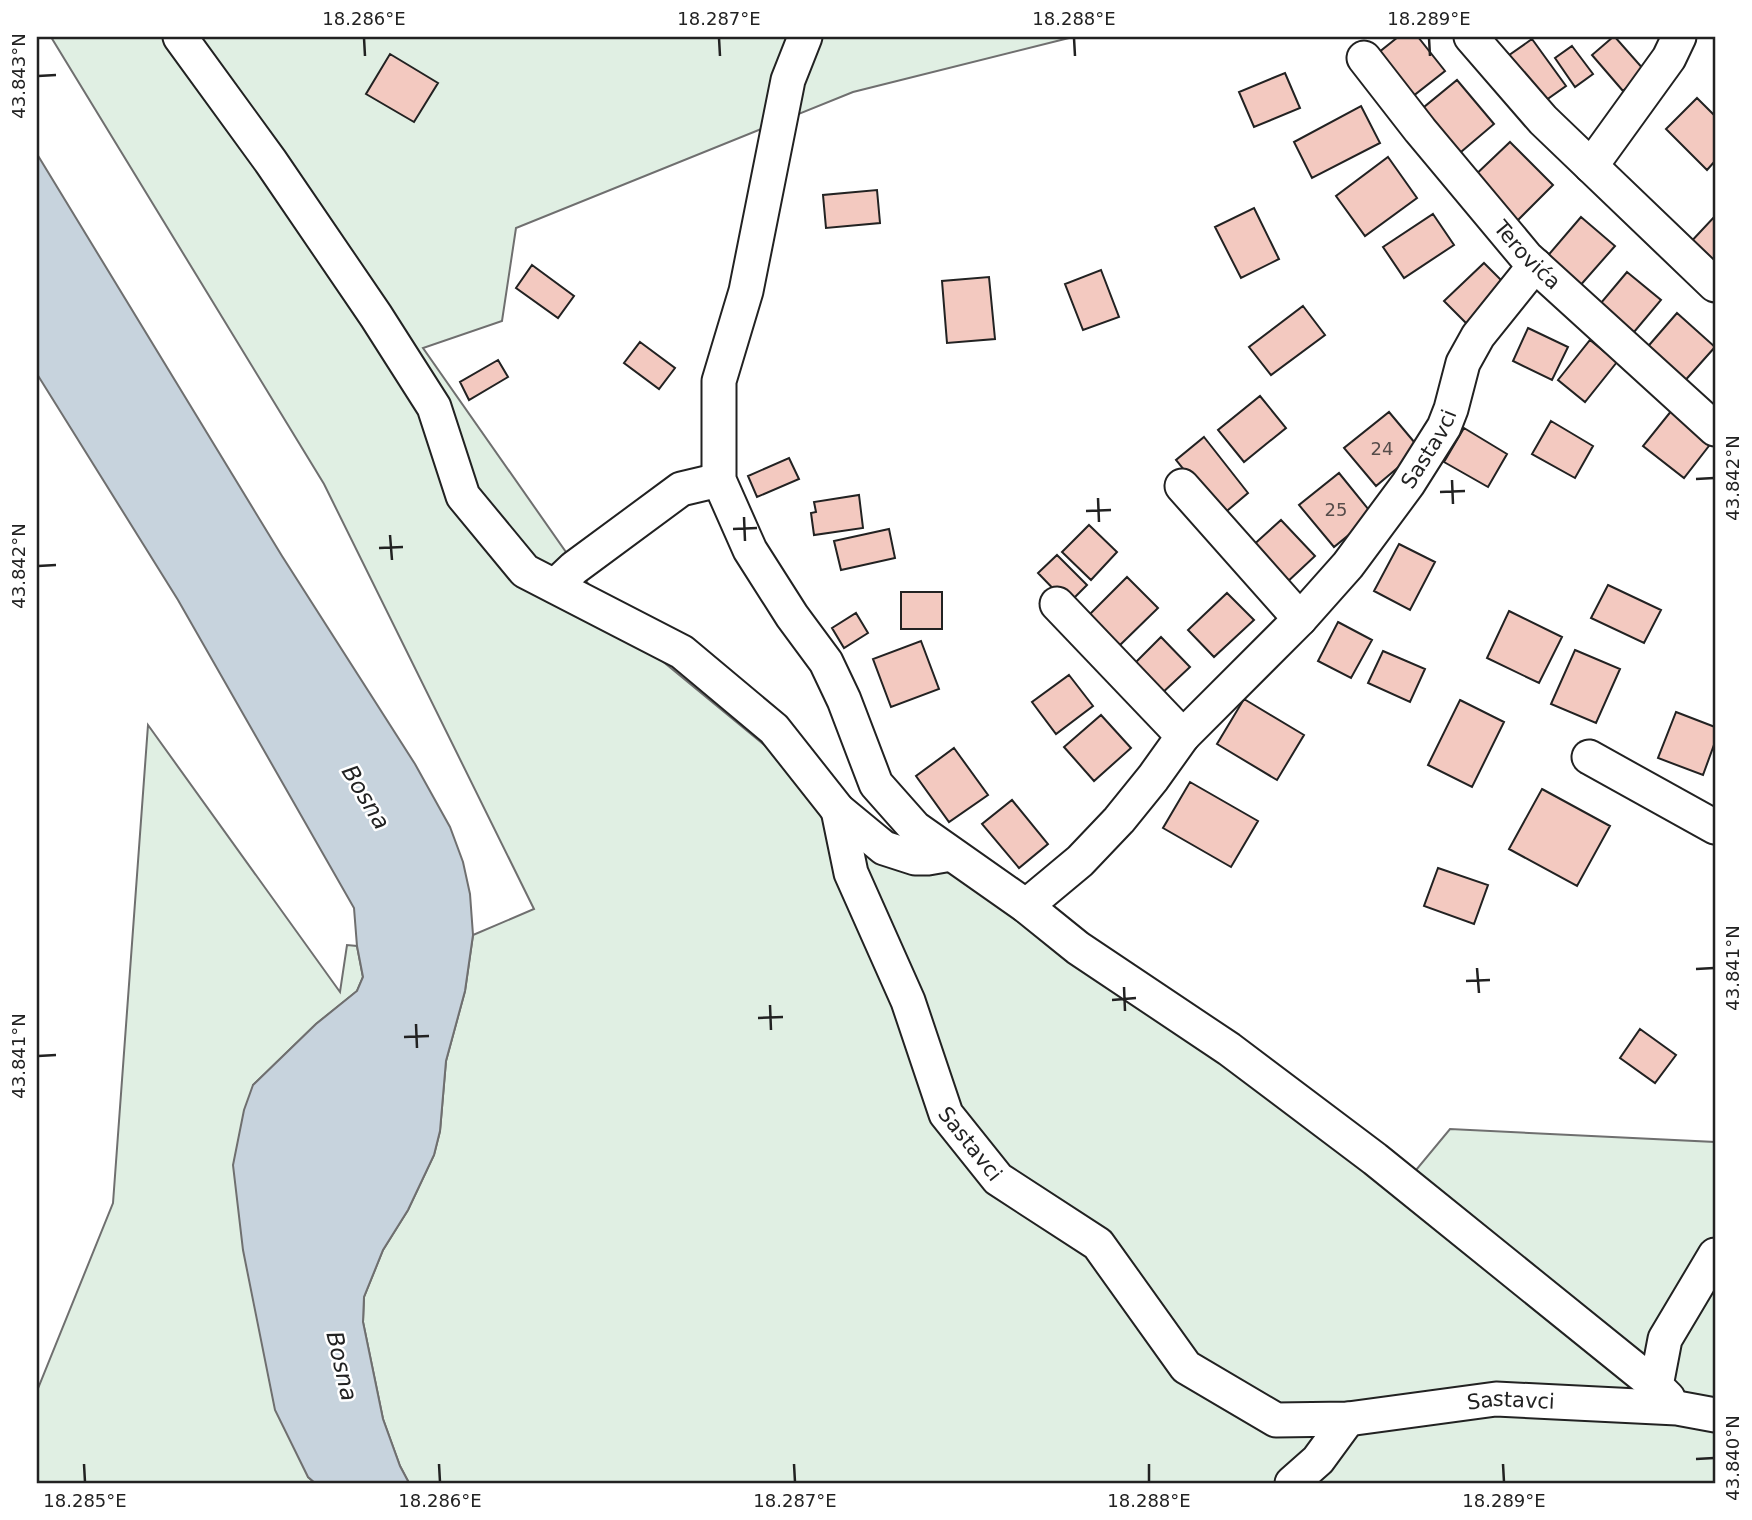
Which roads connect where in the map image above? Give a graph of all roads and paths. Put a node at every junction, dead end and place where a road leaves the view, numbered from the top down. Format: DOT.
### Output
graph roads {
  1 [pos="180,37"];
  2 [pos="805,37"];
  3 [pos="1471,37"];
  4 [pos="1679,37"];
  5 [pos="1364,58"];
  6 [pos="1591,166"];
  7 [pos="1535,265"];
  8 [pos="1715,285"];
  9 [pos="1715,429"];
  10 [pos="719,480"];
  11 [pos="1182,486"];
  12 [pos="555,586"];
  13 [pos="1057,604"];
  14 [pos="1300,619"];
  15 [pos="1183,736"];
  16 [pos="1589,757"];
  17 [pos="838,810"];
  18 [pos="1715,827"];
  19 [pos="951,854"];
  20 [pos="1026,906"];
  21 [pos="1715,1255"];
  22 [pos="1667,1397"];
  23 [pos="1715,1415"];
  24 [pos="1348,1419"];
  25 [pos="1292,1483"];
  1 -- 12 [label="street"];
  2 -- 10 [label="street"];
  3 -- 6 [label="street"];
  4 -- 6 [label="street"];
  5 -- 7 [label="street, Terovića"];
  6 -- 8 [label="street"];
  7 -- 9 [label="street, Terovića"];
  7 -- 14 [label="street, Sastavci"];
  10 -- 12 [label="street"];
  10 -- 19 [label="street"];
  11 -- 14 [label="street"];
  12 -- 17 [label="street"];
  13 -- 15 [label="street"];
  14 -- 15 [label="street, Sastavci"];
  15 -- 20 [label="street, Sastavci"];
  16 -- 18 [label="street"];
  17 -- 19 [label="street"];
  17 -- 24 [label="street, Sastavci"];
  19 -- 20 [label="street"];
  20 -- 22 [label="street"];
  21 -- 22 [label="street"];
  22 -- 23 [label="street, Sastavci"];
  22 -- 24 [label="street, Sastavci"];
  24 -- 25 [label="street"];
}
